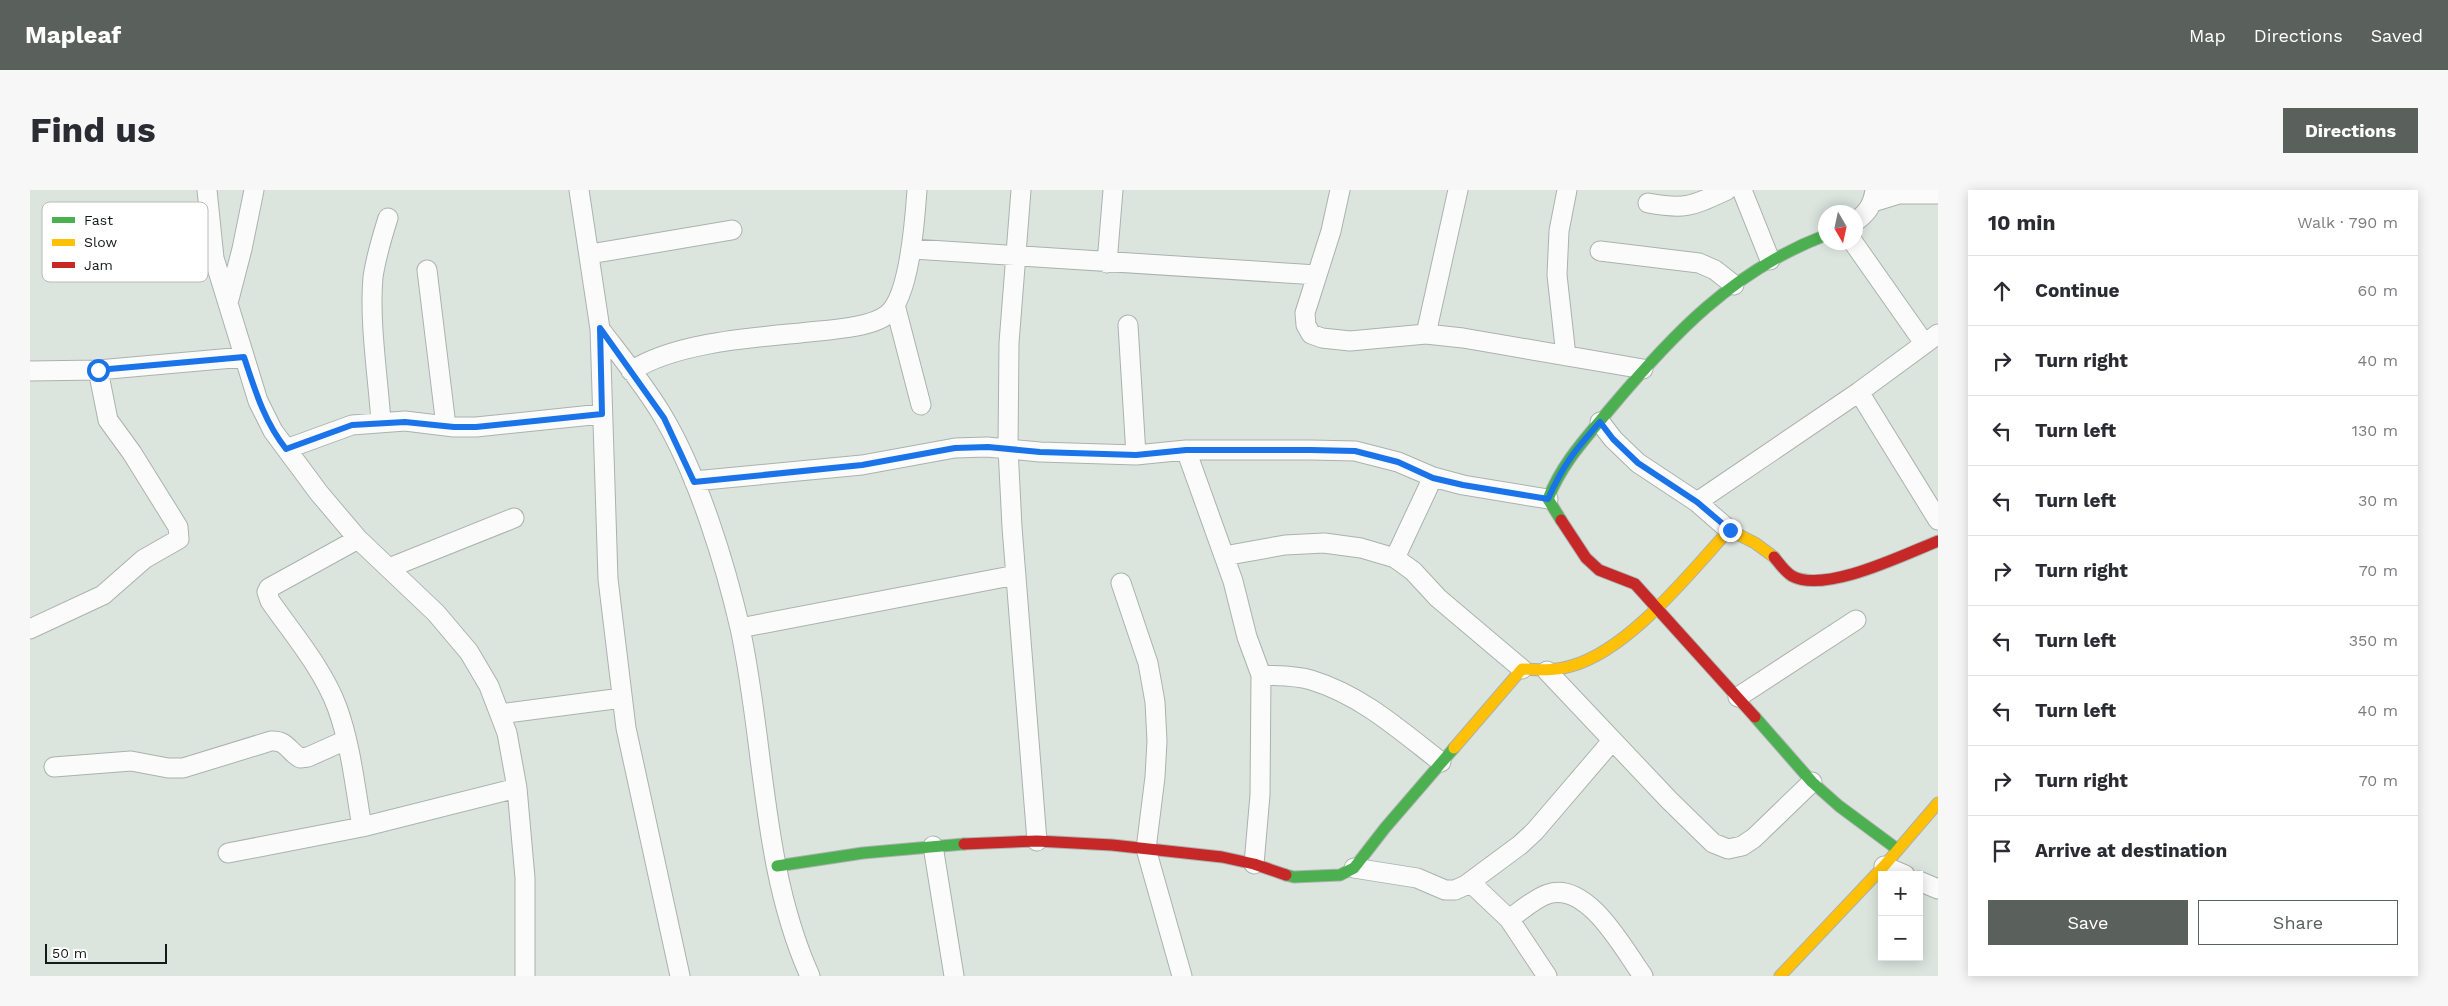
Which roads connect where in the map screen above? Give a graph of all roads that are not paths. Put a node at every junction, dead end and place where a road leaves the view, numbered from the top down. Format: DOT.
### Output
graph roads {
  1 [pos="207,190"];
  2 [pos="254,190"];
  3 [pos="579,190"];
  4 [pos="917,190"];
  5 [pos="1021,190"];
  6 [pos="1113,190"];
  7 [pos="1340,190"];
  8 [pos="1458,190"];
  9 [pos="1567,190"];
  10 [pos="1726,190"];
  11 [pos="1742,190"];
  12 [pos="1938,194"];
  13 [pos="1874,196"];
  14 [pos="1648,203"];
  15 [pos="1863,216"];
  16 [pos="388,218"];
  17 [pos="732,230"];
  18 [pos="1818,238"];
  19 [pos="913,249"];
  20 [pos="1600,250"];
  21 [pos="1860,250"];
  22 [pos="590,254"];
  23 [pos="1017,256"];
  24 [pos="1770,260"];
  25 [pos="1107,263"];
  26 [pos="427,270"];
  27 [pos="1317,275"];
  28 [pos="1734,285"];
  29 [pos="228,303"];
  30 [pos="895,306"];
  31 [pos="1128,325"];
  32 [pos="600,328"];
  33 [pos="1426,334"];
  34 [pos="1931,338"];
  35 [pos="1566,356"];
  36 [pos="244,357"];
  37 [pos="1643,369"];
  38 [pos="98,370"];
  39 [pos="30,371"];
  40 [pos="631,371"];
  41 [pos="1859,392"];
  42 [pos="921,405"];
  43 [pos="602,414"];
  44 [pos="381,422"];
  45 [pos="1600,422"];
  46 [pos="446,426"];
  47 [pos="1008,448"];
  48 [pos="286,449"];
  49 [pos="1186,450"];
  50 [pos="1136,455"];
  51 [pos="1433,478"];
  52 [pos="694,482"];
  53 [pos="1548,499"];
  54 [pos="1697,502"];
  55 [pos="514,518"];
  56 [pos="1938,520"];
  57 [pos="1730,530"];
  58 [pos="358,539"];
  59 [pos="1938,541"];
  60 [pos="1224,556"];
  61 [pos="1395,558"];
  62 [pos="389,568"];
  63 [pos="1016,575"];
  64 [pos="1121,583"];
  65 [pos="1655,608"];
  66 [pos="1856,620"];
  67 [pos="740,628"];
  68 [pos="30,629"];
  69 [pos="1522,669"];
  70 [pos="1547,671"];
  71 [pos="1261,675"];
  72 [pos="1738,697"];
  73 [pos="622,698"];
  74 [pos="500,714"];
  75 [pos="346,740"];
  76 [pos="1612,741"];
  77 [pos="1440,762"];
  78 [pos="54,767"];
  79 [pos="1812,782"];
  80 [pos="517,788"];
  81 [pos="1936,809"];
  82 [pos="362,827"];
  83 [pos="1037,841"];
  84 [pos="932,846"];
  85 [pos="1146,849"];
  86 [pos="1897,849"];
  87 [pos="228,853"];
  88 [pos="1254,864"];
  89 [pos="777,866"];
  90 [pos="1884,866"];
  91 [pos="1354,868"];
  92 [pos="1896,871"];
  93 [pos="1470,882"];
  94 [pos="1923,883"];
  95 [pos="1938,889"];
  96 [pos="1509,918"];
  97 [pos="525,976"];
  98 [pos="680,976"];
  99 [pos="810,976"];
  100 [pos="954,976"];
  101 [pos="1182,976"];
  102 [pos="1547,976"];
  103 [pos="1642,976"];
  104 [pos="1780,976"];
  1 -- 29 [label="street"];
  2 -- 29 [label="street"];
  3 -- 22 [label="street"];
  4 -- 19 [label="street"];
  5 -- 23 [label="street"];
  6 -- 25 [label="street"];
  7 -- 27 [label="street"];
  8 -- 33 [label="street"];
  9 -- 35 [label="street"];
  10 -- 14 [label="street"];
  11 -- 24 [label="street"];
  12 -- 13 [label="street"];
  13 -- 15 [label="street"];
  16 -- 44 [label="street"];
  17 -- 22 [label="street"];
  18 -- 24 [label="street"];
  19 -- 23 [label="street"];
  19 -- 30 [label="street"];
  20 -- 28 [label="street"];
  21 -- 34 [label="street"];
  22 -- 32 [label="street"];
  23 -- 25 [label="street"];
  23 -- 47 [label="street"];
  24 -- 28 [label="street"];
  25 -- 27 [label="street"];
  26 -- 46 [label="street"];
  27 -- 33 [label="street"];
  28 -- 37 [label="street"];
  29 -- 36 [label="street"];
  30 -- 40 [label="street"];
  30 -- 42 [label="street"];
  31 -- 50 [label="street"];
  32 -- 40 [label="street"];
  32 -- 43 [label="street"];
  33 -- 35 [label="street"];
  34 -- 41 [label="street"];
  35 -- 37 [label="street"];
  36 -- 38 [label="street"];
  36 -- 48 [label="street"];
  37 -- 45 [label="street"];
  38 -- 39 [label="street"];
  38 -- 68 [label="street"];
  40 -- 52 [label="street"];
  41 -- 54 [label="street"];
  41 -- 56 [label="street"];
  43 -- 46 [label="street"];
  43 -- 73 [label="street"];
  44 -- 46 [label="street"];
  44 -- 48 [label="street"];
  45 -- 53 [label="street"];
  45 -- 54 [label="street"];
  47 -- 50 [label="street"];
  47 -- 52 [label="street"];
  47 -- 63 [label="street"];
  48 -- 58 [label="street"];
  49 -- 50 [label="street"];
  49 -- 51 [label="street"];
  49 -- 60 [label="street"];
  51 -- 53 [label="street"];
  51 -- 61 [label="street"];
  52 -- 67 [label="street"];
  53 -- 65 [label="street"];
  54 -- 57 [label="street"];
  55 -- 62 [label="street"];
  57 -- 59 [label="street"];
  57 -- 65 [label="street"];
  58 -- 62 [label="street"];
  58 -- 75 [label="street"];
  60 -- 61 [label="street"];
  60 -- 71 [label="street"];
  61 -- 69 [label="street"];
  62 -- 74 [label="street"];
  63 -- 67 [label="street"];
  63 -- 83 [label="street"];
  64 -- 85 [label="street"];
  65 -- 70 [label="street"];
  65 -- 72 [label="street"];
  66 -- 72 [label="street"];
  67 -- 89 [label="street"];
  69 -- 70 [label="street"];
  69 -- 77 [label="street"];
  70 -- 76 [label="street"];
  71 -- 77 [label="street"];
  71 -- 88 [label="street"];
  72 -- 79 [label="street"];
  73 -- 74 [label="street"];
  73 -- 98 [label="street"];
  74 -- 80 [label="street"];
  75 -- 78 [label="street"];
  75 -- 82 [label="street"];
  76 -- 79 [label="street"];
  76 -- 93 [label="street"];
  77 -- 91 [label="street"];
  79 -- 86 [label="street"];
  80 -- 82 [label="street"];
  80 -- 97 [label="street"];
  81 -- 86 [label="street"];
  82 -- 87 [label="street"];
  83 -- 84 [label="street"];
  83 -- 85 [label="street"];
  84 -- 89 [label="street"];
  84 -- 100 [label="street"];
  85 -- 88 [label="street"];
  85 -- 101 [label="street"];
  86 -- 90 [label="street"];
  88 -- 91 [label="street"];
  89 -- 99 [label="street"];
  90 -- 92 [label="street"];
  90 -- 104 [label="street"];
  91 -- 93 [label="street"];
  93 -- 96 [label="street"];
  94 -- 95 [label="street"];
  96 -- 102 [label="street"];
  96 -- 103 [label="street"];
}
